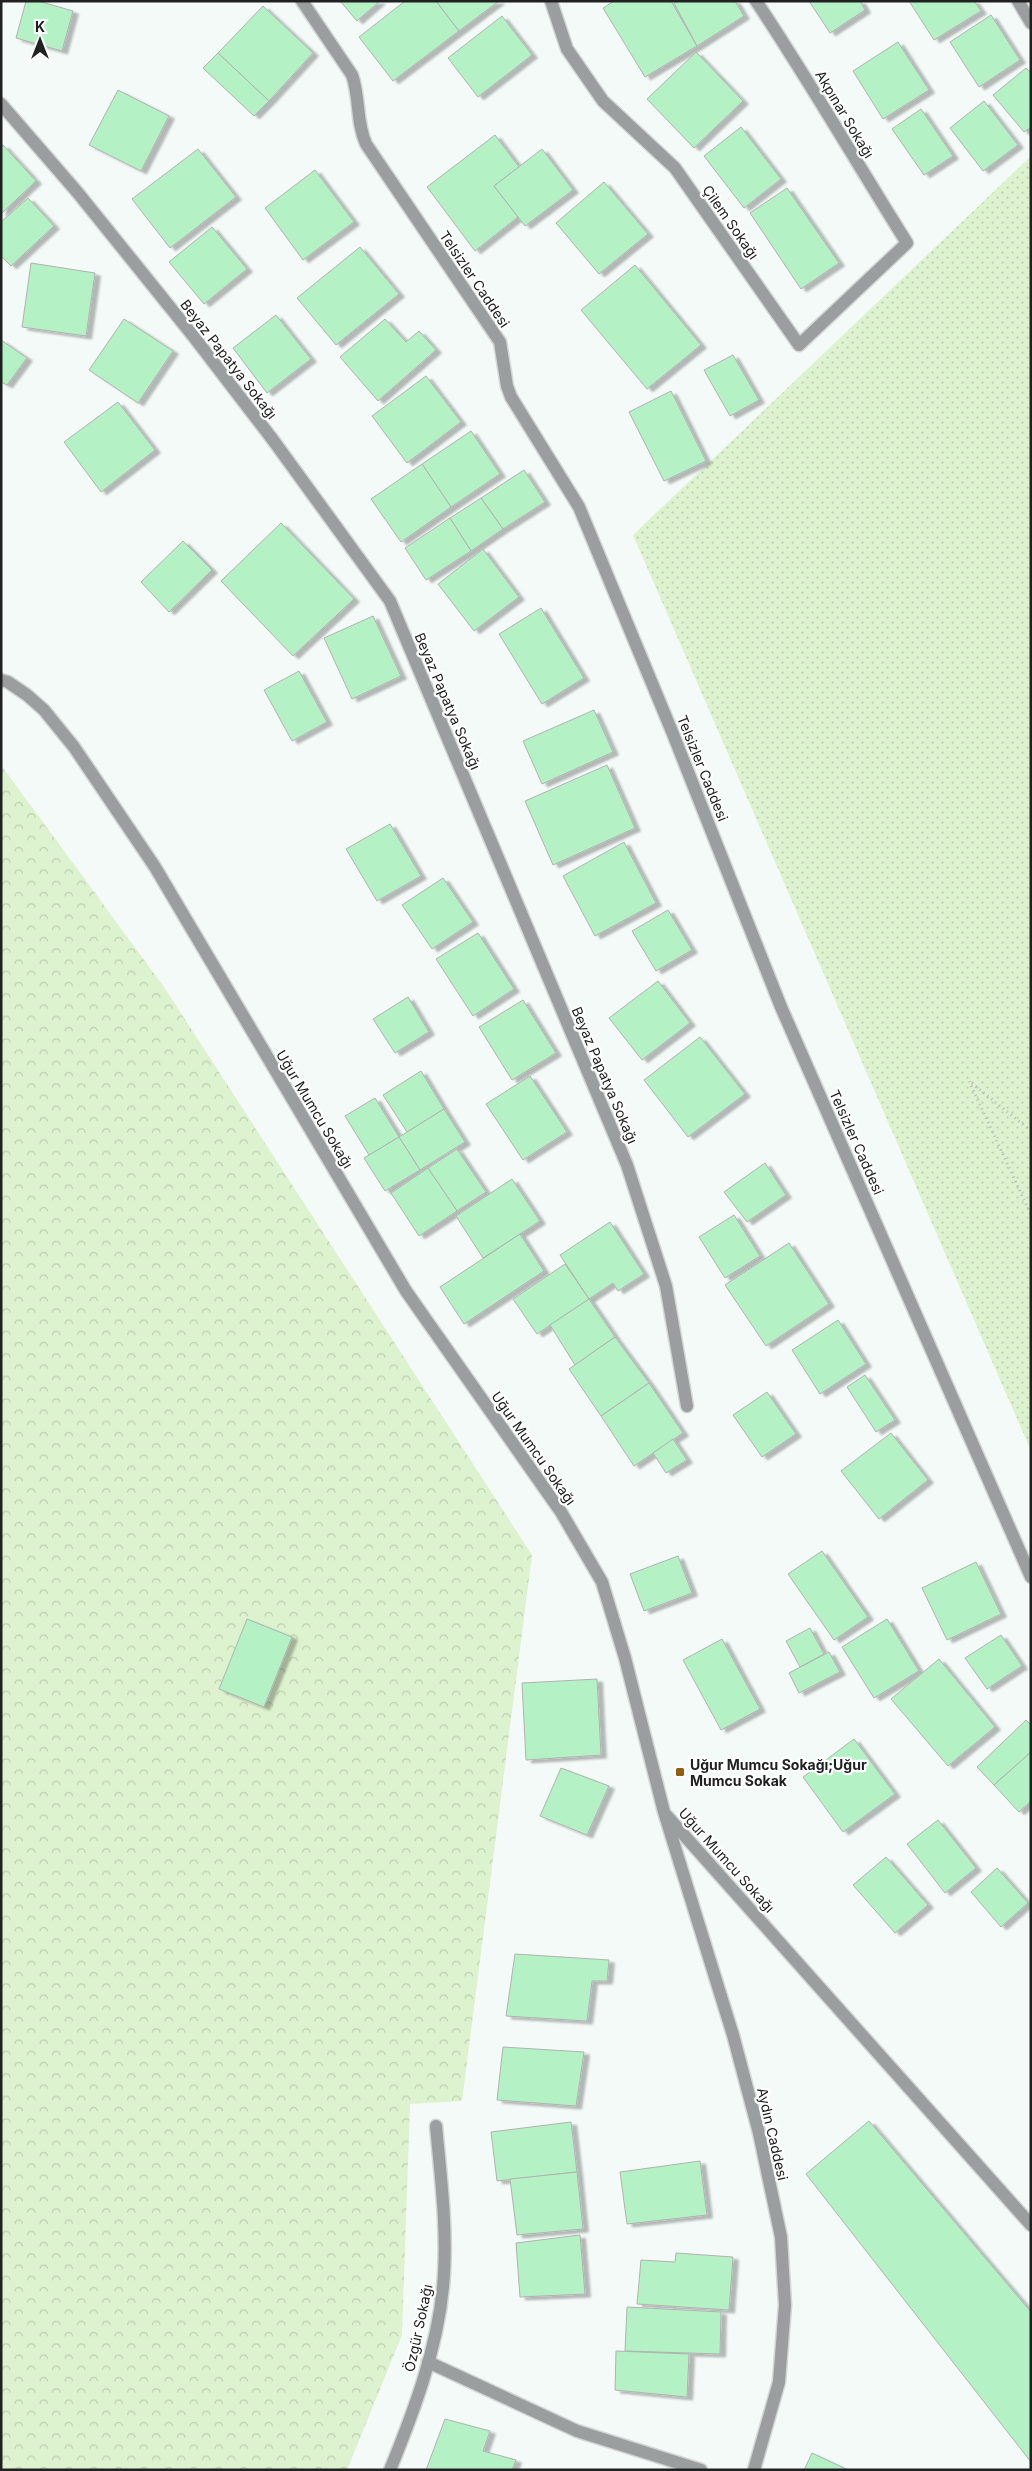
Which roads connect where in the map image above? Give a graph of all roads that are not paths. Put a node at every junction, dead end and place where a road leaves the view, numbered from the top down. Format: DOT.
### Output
graph roads {
  1 [pos="302,1"];
  2 [pos="551,1"];
  3 [pos="756,1"];
  4 [pos="1018,1"];
  5 [pos="1031,24"];
  6 [pos="1,104"];
  7 [pos="907,243"];
  8 [pos="1,680"];
  9 [pos="687,1406"];
  10 [pos="1031,1578"];
  11 [pos="664,1812"];
  12 [pos="436,2126"];
  13 [pos="1031,2225"];
  14 [pos="428,2362"];
  15 [pos="390,2470"];
  16 [pos="701,2470"];
  17 [pos="754,2470"];
  1 -- 10 [label="street, Telsizler Caddesi"];
  2 -- 7 [label="street, Çilem Sokağı"];
  3 -- 7 [label="street, Akpınar Sokağı"];
  4 -- 5 [label="street"];
  6 -- 9 [label="street, Beyaz Papatya Sokağı"];
  8 -- 11 [label="street, Uğur Mumcu Sokağı"];
  11 -- 13 [label="street, Uğur Mumcu Sokağı"];
  11 -- 17 [label="street, Aydın Caddesi"];
  12 -- 14 [label="street, Özgür Sokağı"];
  14 -- 15 [label="street, Özgür Sokağı"];
  14 -- 16 [label="street"];
}
